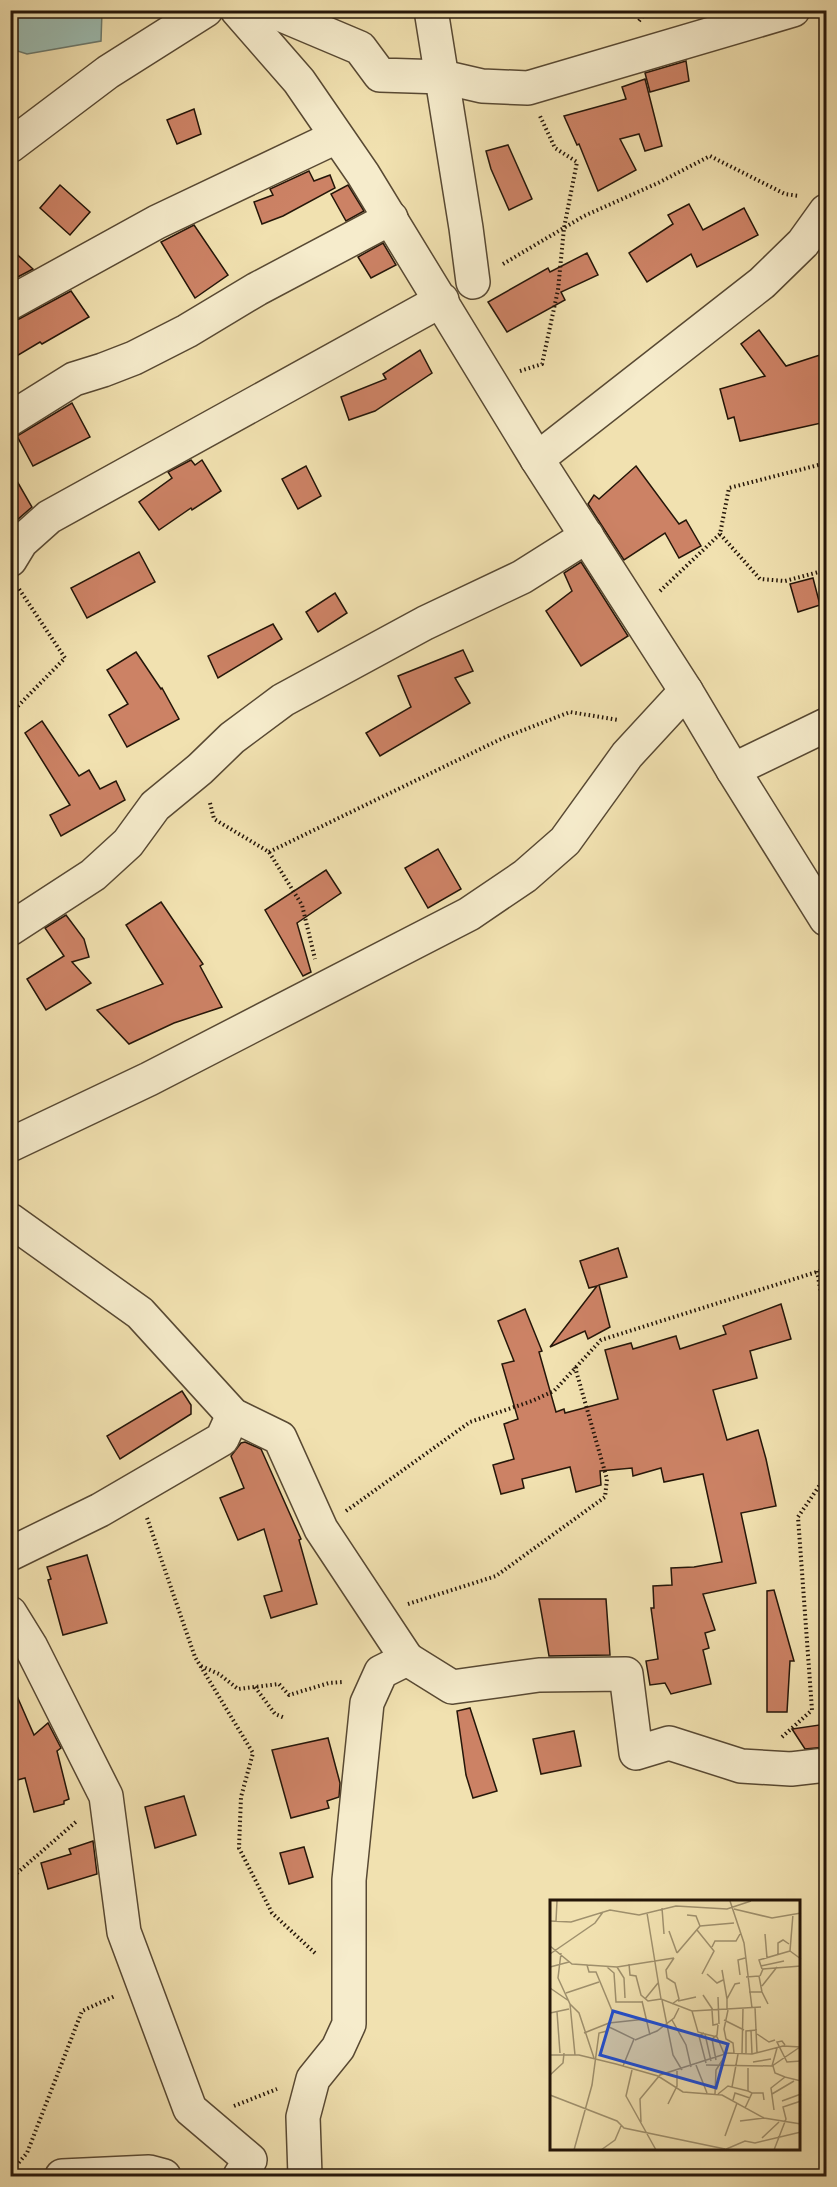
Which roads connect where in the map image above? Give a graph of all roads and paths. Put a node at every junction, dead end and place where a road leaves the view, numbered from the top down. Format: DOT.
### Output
graph roads {
  1 [pos="206,10"];
  2 [pos="237,10"];
  3 [pos="270,10"];
  4 [pos="431,10"];
  5 [pos="793,10"];
  6 [pos="443,77"];
  7 [pos="528,87"];
  8 [pos="336,137"];
  9 [pos="10,146"];
  10 [pos="816,204"];
  11 [pos="391,218"];
  12 [pos="564,228"];
  13 [pos="473,282"];
  14 [pos="442,300"];
  15 [pos="10,303"];
  16 [pos="512,417"];
  17 [pos="10,419"];
  18 [pos="537,459"];
  19 [pos="826,463"];
  20 [pos="720,534"];
  21 [pos="587,536"];
  22 [pos="826,570"];
  23 [pos="14,573"];
  24 [pos="636,613"];
  25 [pos="686,691"];
  26 [pos="10,710"];
  27 [pos="826,725"];
  28 [pos="654,726"];
  29 [pos="200,769"];
  30 [pos="733,770"];
  31 [pos="269,852"];
  32 [pos="826,919"];
  33 [pos="10,929"];
  34 [pos="322,989"];
  35 [pos="10,1145"];
  36 [pos="10,1220"];
  37 [pos="826,1269"];
  38 [pos="817,1271"];
  39 [pos="826,1322"];
  40 [pos="826,1364"];
  41 [pos="575,1367"];
  42 [pos="826,1385"];
  43 [pos="233,1415"];
  44 [pos="826,1452"];
  45 [pos="136,1488"];
  46 [pos="321,1529"];
  47 [pos="10,1554"];
  48 [pos="10,1613"];
  49 [pos="378,1613"];
  50 [pos="407,1659"];
  51 [pos="199,1665"];
  52 [pos="378,1678"];
  53 [pos="255,1687"];
  54 [pos="285,1718"];
  55 [pos="826,1765"];
  56 [pos="761,1767"];
  57 [pos="106,1796"];
  58 [pos="10,1879"];
  59 [pos="143,1983"];
  60 [pos="350,1986"];
  61 [pos="10,2173"];
  62 [pos="62,2176"];
  63 [pos="164,2176"];
  64 [pos="240,2176"];
  65 [pos="305,2176"];
  1 -- 9 [label="street"];
  2 -- 8 [label="street"];
  3 -- 6 [label="street"];
  4 -- 6 [label="street"];
  5 -- 7 [label="street"];
  6 -- 7 [label="street"];
  6 -- 13 [label="street"];
  7 -- 12 [label="path"];
  8 -- 11 [label="street"];
  8 -- 15 [label="street"];
  10 -- 12 [label="path"];
  10 -- 18 [label="street"];
  11 -- 14 [label="street"];
  11 -- 17 [label="street"];
  12 -- 13 [label="path"];
  12 -- 16 [label="path"];
  14 -- 16 [label="street"];
  14 -- 23 [label="street"];
  16 -- 18 [label="street"];
  18 -- 21 [label="street"];
  19 -- 20 [label="path"];
  20 -- 22 [label="path"];
  20 -- 24 [label="path"];
  21 -- 24 [label="street"];
  21 -- 29 [label="street"];
  23 -- 26 [label="path"];
  24 -- 25 [label="street"];
  25 -- 28 [label="street"];
  25 -- 30 [label="street"];
  27 -- 30 [label="street"];
  28 -- 31 [label="path"];
  28 -- 34 [label="street"];
  29 -- 31 [label="path"];
  29 -- 33 [label="street"];
  30 -- 32 [label="street"];
  31 -- 34 [label="path"];
  34 -- 35 [label="street"];
  36 -- 43 [label="street"];
  37 -- 38 [label="path"];
  38 -- 39 [label="path"];
  38 -- 41 [label="path"];
  40 -- 42 [label="path"];
  41 -- 46 [label="path"];
  41 -- 49 [label="path"];
  43 -- 45 [label="street"];
  43 -- 46 [label="street"];
  44 -- 56 [label="path"];
  45 -- 47 [label="street"];
  45 -- 51 [label="path"];
  46 -- 49 [label="street"];
  48 -- 57 [label="street"];
  49 -- 50 [label="street"];
  50 -- 52 [label="street"];
  50 -- 56 [label="street"];
  51 -- 53 [label="path"];
  51 -- 60 [label="path"];
  52 -- 53 [label="path"];
  52 -- 60 [label="street"];
  53 -- 54 [label="path"];
  55 -- 56 [label="street"];
  57 -- 58 [label="path"];
  57 -- 59 [label="street"];
  59 -- 61 [label="path"];
  59 -- 64 [label="street"];
  60 -- 65 [label="street"];
  62 -- 63 [label="street"];
}
